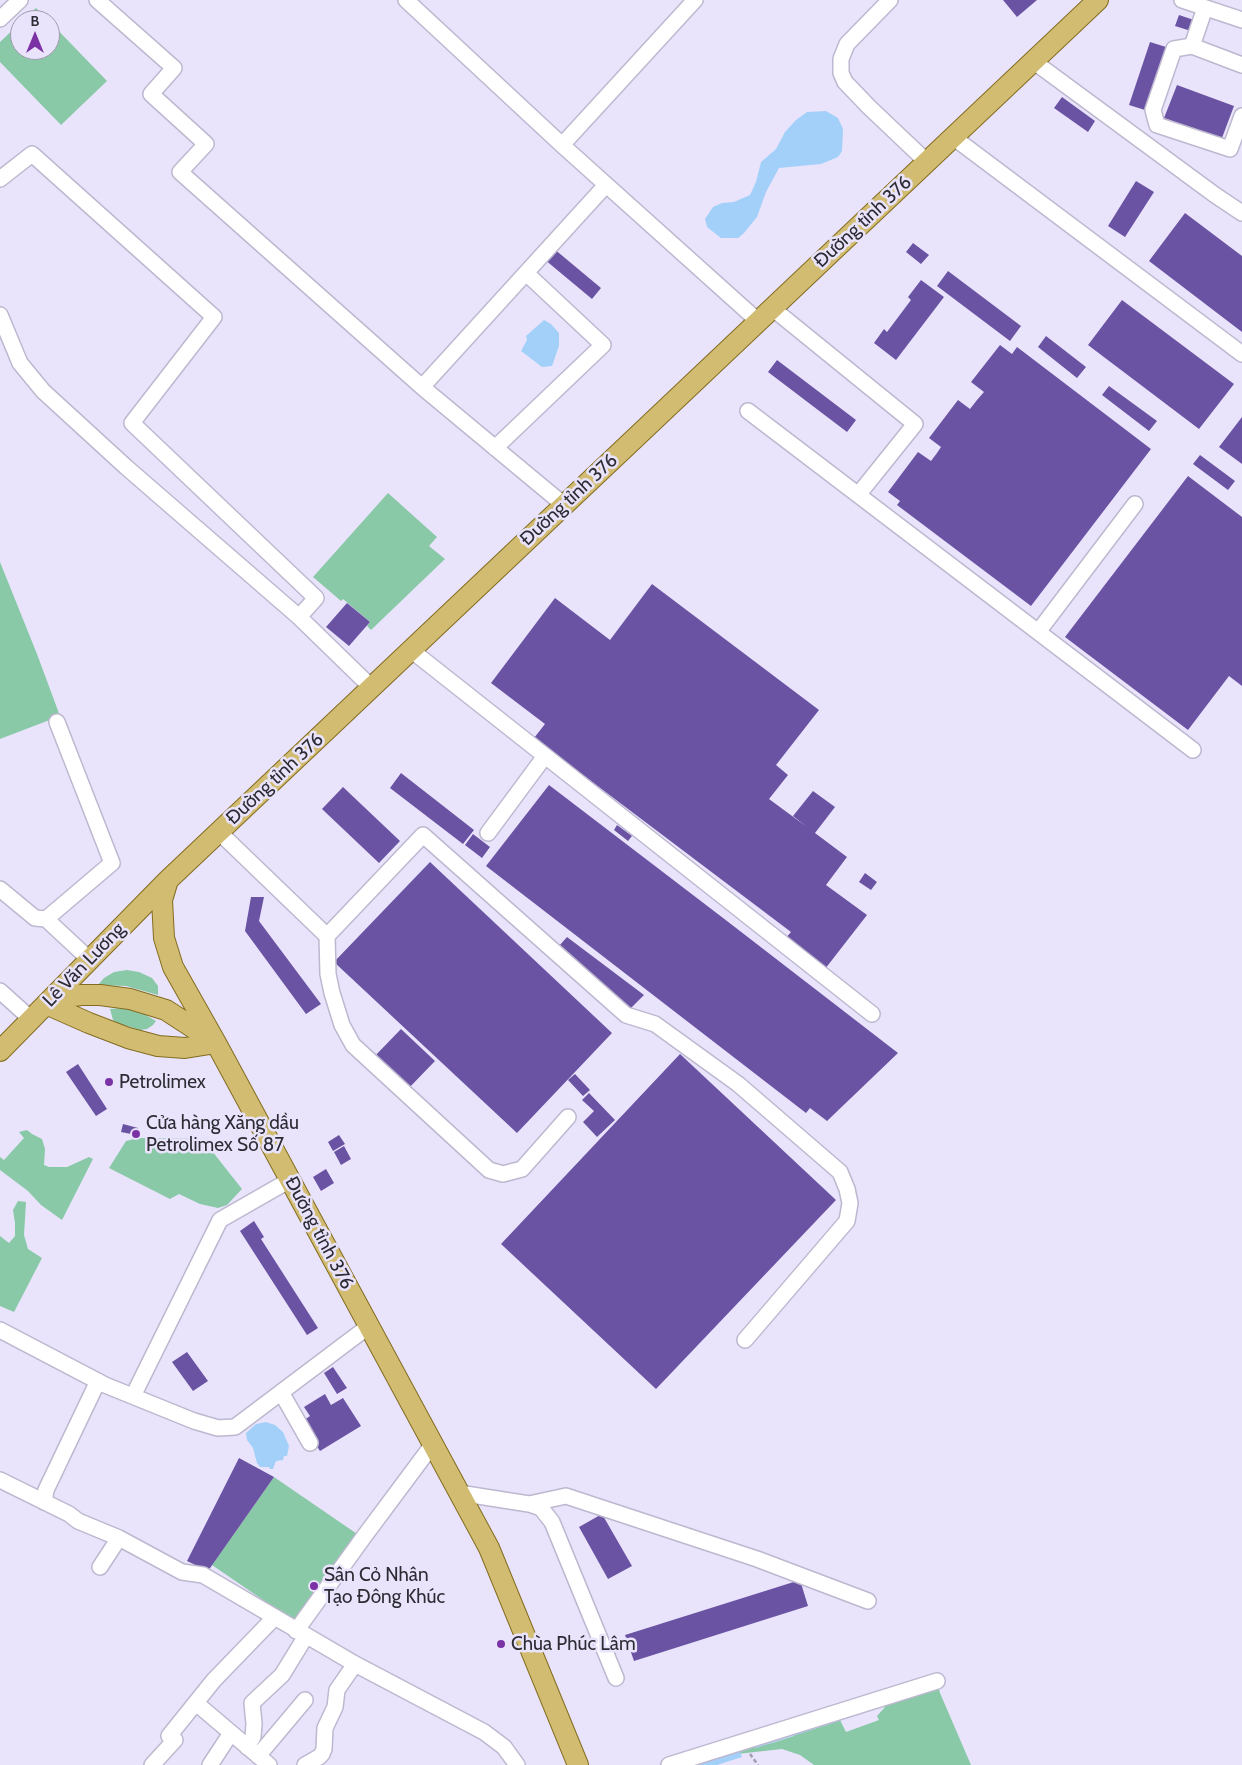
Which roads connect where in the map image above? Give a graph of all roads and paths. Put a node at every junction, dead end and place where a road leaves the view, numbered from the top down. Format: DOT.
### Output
graph roads {
  1 [pos="20,0"];
  2 [pos="97,0"];
  3 [pos="406,0"];
  4 [pos="695,0"];
  5 [pos="890,0"];
  6 [pos="1098,0"];
  7 [pos="1182,0"];
  8 [pos="1205,8"];
  9 [pos="0,19"];
  10 [pos="1242,20"];
  11 [pos="1192,46"];
  12 [pos="1033,61"];
  13 [pos="1242,65"];
  14 [pos="1242,116"];
  15 [pos="952,137"];
  16 [pos="562,145"];
  17 [pos="927,162"];
  18 [pos="0,179"];
  19 [pos="606,185"];
  20 [pos="1242,213"];
  21 [pos="526,274"];
  22 [pos="765,315"];
  23 [pos="0,316"];
  24 [pos="1242,354"];
  25 [pos="422,386"];
  26 [pos="748,410"];
  27 [pos="496,448"];
  28 [pos="858,495"];
  29 [pos="1135,504"];
  30 [pos="564,505"];
  31 [pos="299,617"];
  32 [pos="1038,632"];
  33 [pos="411,650"];
  34 [pos="371,687"];
  35 [pos="58,722"];
  36 [pos="1193,750"];
  37 [pos="545,756"];
  38 [pos="219,832"];
  39 [pos="488,833"];
  40 [pos="168,880"];
  41 [pos="0,889"];
  42 [pos="46,919"];
  43 [pos="327,936"];
  44 [pos="89,960"];
  45 [pos="0,991"];
  46 [pos="46,1004"];
  47 [pos="872,1014"];
  48 [pos="31,1019"];
  49 [pos="216,1043"];
  50 [pos="0,1051"];
  51 [pos="568,1117"];
  52 [pos="290,1180"];
  53 [pos="369,1326"];
  54 [pos="0,1330"];
  55 [pos="745,1340"];
  56 [pos="98,1381"];
  57 [pos="280,1392"];
  58 [pos="133,1396"];
  59 [pos="310,1443"];
  60 [pos="433,1444"];
  61 [pos="0,1480"];
  62 [pos="459,1493"];
  63 [pos="44,1502"];
  64 [pos="529,1504"];
  65 [pos="119,1538"];
  66 [pos="100,1567"];
  67 [pos="868,1601"];
  68 [pos="274,1618"];
  69 [pos="301,1633"];
  70 [pos="355,1664"];
  71 [pos="616,1678"];
  72 [pos="937,1681"];
  73 [pos="305,1700"];
  74 [pos="196,1703"];
  75 [pos="231,1733"];
  76 [pos="258,1756"];
  77 [pos="326,1760"];
  78 [pos="152,1765"];
  79 [pos="210,1765"];
  80 [pos="304,1765"];
  81 [pos="517,1765"];
  82 [pos="578,1765"];
  83 [pos="669,1765"];
  1 -- 9 [label="street"];
  2 -- 25 [label="street"];
  3 -- 16 [label="street"];
  4 -- 16 [label="street"];
  5 -- 17 [label="street"];
  6 -- 12 [label="main road, Đường tỉnh 376"];
  7 -- 8 [label="street"];
  8 -- 10 [label="street"];
  8 -- 11 [label="street"];
  11 -- 13 [label="street"];
  11 -- 14 [label="street"];
  12 -- 15 [label="main road, Đường tỉnh 376"];
  12 -- 20 [label="street"];
  15 -- 17 [label="main road, Đường tỉnh 376"];
  15 -- 24 [label="street"];
  16 -- 19 [label="street"];
  17 -- 22 [label="main road, Đường tỉnh 376"];
  18 -- 31 [label="street"];
  19 -- 21 [label="street"];
  19 -- 22 [label="street"];
  21 -- 25 [label="street"];
  21 -- 27 [label="street"];
  22 -- 28 [label="street"];
  22 -- 30 [label="main road, Đường tỉnh 376"];
  23 -- 31 [label="street"];
  25 -- 27 [label="street"];
  26 -- 28 [label="street"];
  27 -- 30 [label="street"];
  28 -- 32 [label="street"];
  29 -- 32 [label="street"];
  30 -- 33 [label="main road, Đường tỉnh 376"];
  31 -- 34 [label="street"];
  32 -- 36 [label="street"];
  33 -- 34 [label="main road, Đường tỉnh 376"];
  33 -- 37 [label="street"];
  34 -- 38 [label="main road, Đường tỉnh 376"];
  35 -- 42 [label="street"];
  37 -- 39 [label="street"];
  37 -- 47 [label="street"];
  38 -- 40 [label="main road, Đường tỉnh 376"];
  38 -- 43 [label="street"];
  40 -- 44 [label="main road, Lê Văn Lương"];
  40 -- 49 [label="main road, Đường tỉnh 376"];
  41 -- 42 [label="street"];
  42 -- 44 [label="street"];
  43 -- 51 [label="street"];
  43 -- 55 [label="street"];
  44 -- 46 [label="main road, Lê Văn Lương"];
  45 -- 48 [label="street"];
  46 -- 48 [label="main road, Lê Văn Lương"];
  46 -- 49 [label="main road"];
  46 -- 49 [label="main road"];
  48 -- 50 [label="main road, Lê Văn Lương"];
  49 -- 52 [label="main road, Đường tỉnh 376"];
  52 -- 53 [label="main road, Đường tỉnh 376"];
  52 -- 58 [label="street"];
  53 -- 57 [label="street"];
  53 -- 60 [label="main road, Đường tỉnh 376"];
  54 -- 56 [label="street"];
  56 -- 58 [label="street"];
  56 -- 63 [label="street"];
  57 -- 58 [label="street"];
  57 -- 59 [label="street"];
  60 -- 62 [label="main road, Đường tỉnh 376"];
  60 -- 69 [label="street"];
  61 -- 63 [label="street"];
  62 -- 64 [label="street"];
  62 -- 82 [label="main road, Đường tỉnh 376"];
  63 -- 65 [label="street"];
  64 -- 67 [label="street"];
  64 -- 71 [label="street"];
  65 -- 66 [label="street"];
  65 -- 68 [label="street"];
  68 -- 69 [label="street"];
  68 -- 74 [label="street"];
  69 -- 70 [label="street"];
  69 -- 76 [label="street"];
  70 -- 77 [label="street"];
  70 -- 81 [label="street"];
  72 -- 83 [label="street"];
  73 -- 76 [label="street"];
  74 -- 75 [label="street"];
  74 -- 78 [label="street"];
  75 -- 76 [label="street"];
  75 -- 79 [label="street"];
  77 -- 80 [label="street"];
}
